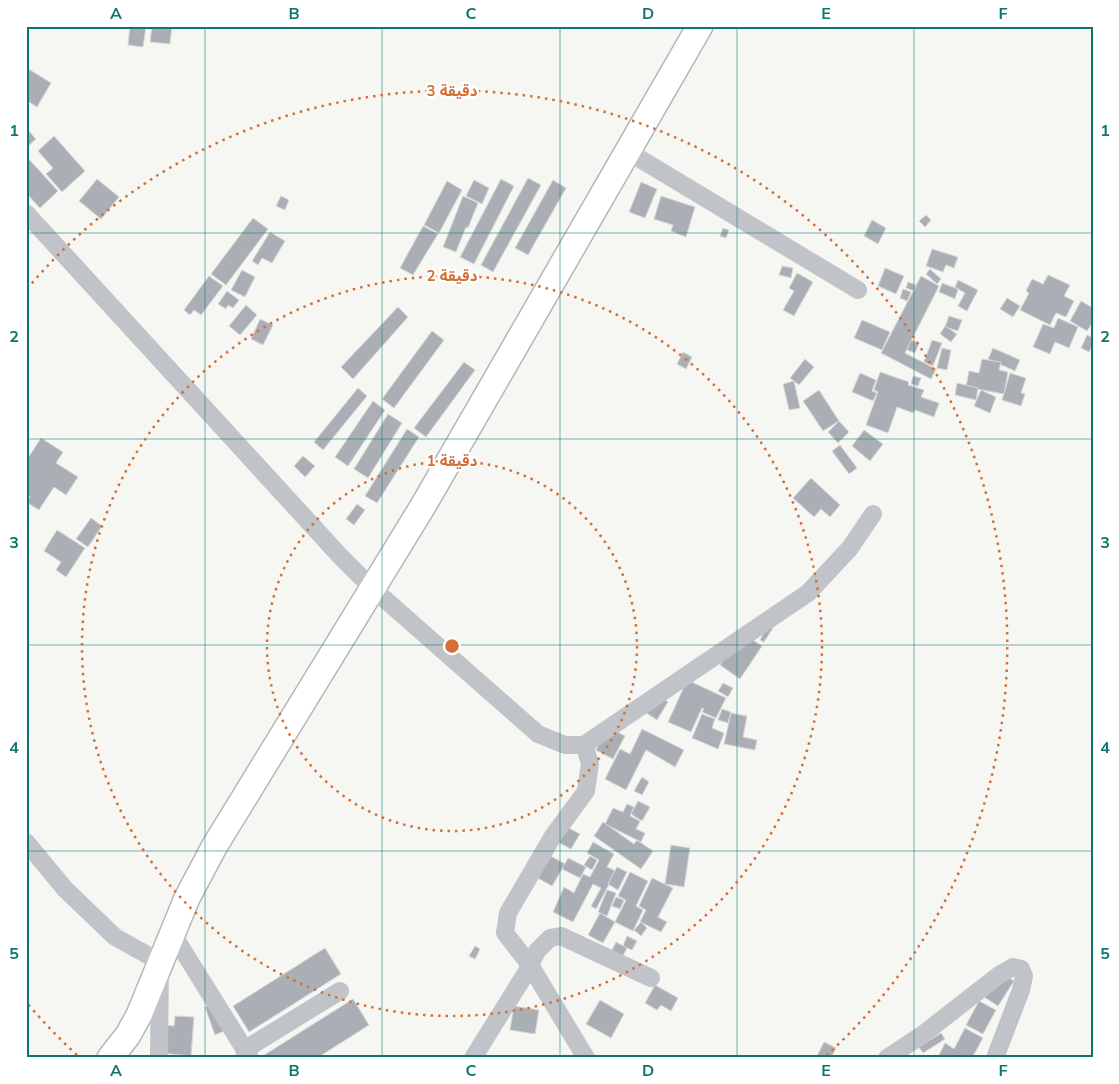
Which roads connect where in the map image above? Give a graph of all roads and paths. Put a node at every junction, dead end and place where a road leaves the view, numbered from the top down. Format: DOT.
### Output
graph roads {
  1 [pos="700,26"];
  2 [pos="627,151"];
  3 [pos="26,213"];
  4 [pos="858,290"];
  5 [pos="873,514"];
  6 [pos="372,588"];
  7 [pos="584,745"];
  8 [pos="26,842"];
  9 [pos="172,933"];
  10 [pos="160,962"];
  11 [pos="530,966"];
  12 [pos="651,978"];
  13 [pos="340,991"];
  14 [pos="247,1054"];
  15 [pos="110,1058"];
  16 [pos="159,1058"];
  17 [pos="473,1058"];
  18 [pos="586,1058"];
  19 [pos="887,1058"];
  20 [pos="995,1058"];
  1 -- 2 [label="main road"];
  2 -- 4 [label="street"];
  2 -- 6 [label="main road"];
  3 -- 6 [label="street"];
  5 -- 7 [label="street"];
  6 -- 7 [label="street"];
  6 -- 9 [label="main road"];
  7 -- 11 [label="street"];
  8 -- 10 [label="street"];
  9 -- 10 [label="main road"];
  9 -- 14 [label="street"];
  10 -- 15 [label="main road"];
  10 -- 16 [label="street"];
  11 -- 12 [label="street"];
  11 -- 17 [label="street"];
  11 -- 18 [label="street"];
  13 -- 14 [label="street"];
  19 -- 20 [label="street"];
}
